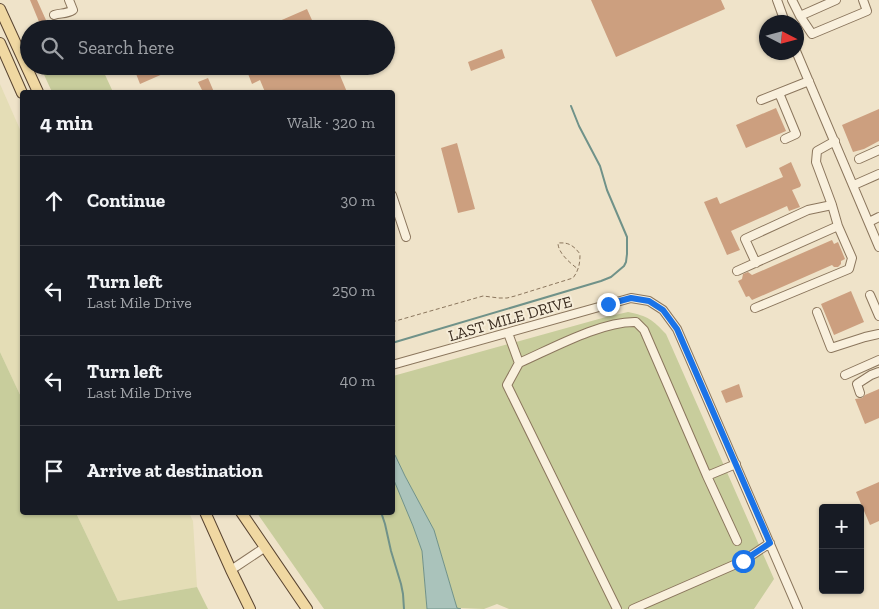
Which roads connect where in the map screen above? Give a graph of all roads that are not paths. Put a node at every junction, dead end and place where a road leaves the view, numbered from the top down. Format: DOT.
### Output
graph roads {
  1 [pos="69,0"];
  2 [pos="777,0"];
  3 [pos="792,0"];
  4 [pos="836,0"];
  5 [pos="863,0"];
  6 [pos="0,8"];
  7 [pos="54,15"];
  8 [pos="782,15"];
  9 [pos="800,15"];
  10 [pos="802,15"];
  11 [pos="804,22"];
  12 [pos="20,42"];
  13 [pos="1,48"];
  14 [pos="800,60"];
  15 [pos="32,75"];
  16 [pos="810,82"];
  17 [pos="21,90"];
  18 [pos="37,90"];
  19 [pos="779,93"];
  20 [pos="761,100"];
  21 [pos="785,139"];
  22 [pos="835,141"];
  23 [pos="879,150"];
  24 [pos="859,160"];
  25 [pos="879,174"];
  26 [pos="854,185"];
  27 [pos="395,204"];
  28 [pos="832,205"];
  29 [pos="879,217"];
  30 [pos="868,222"];
  31 [pos="838,226"];
  32 [pos="406,237"];
  33 [pos="879,247"];
  34 [pos="756,263"];
  35 [pos="737,271"];
  36 [pos="870,295"];
  37 [pos="755,308"];
  38 [pos="817,312"];
  39 [pos="879,316"];
  40 [pos="508,333"];
  41 [pos="879,334"];
  42 [pos="879,360"];
  43 [pos="519,363"];
  44 [pos="395,364"];
  45 [pos="879,372"];
  46 [pos="845,375"];
  47 [pos="860,393"];
  48 [pos="736,464"];
  49 [pos="707,476"];
  50 [pos="206,515"];
  51 [pos="243,515"];
  52 [pos="737,541"];
  53 [pos="770,543"];
  54 [pos="264,548"];
  55 [pos="231,570"];
  56 [pos="250,609"];
  57 [pos="307,609"];
  58 [pos="617,609"];
  59 [pos="633,609"];
  60 [pos="798,609"];
  1 -- 7 [label="street"];
  2 -- 8 [label="street"];
  3 -- 9 [label="street"];
  4 -- 10 [label="street"];
  5 -- 11 [label="street"];
  6 -- 12 [label="main road"];
  13 -- 17 [label="main road"];
  14 -- 16 [label="street"];
  15 -- 18 [label="main road"];
  16 -- 19 [label="street"];
  16 -- 22 [label="street"];
  19 -- 20 [label="street"];
  19 -- 21 [label="street"];
  22 -- 26 [label="street"];
  22 -- 28 [label="street"];
  23 -- 24 [label="street"];
  25 -- 26 [label="street"];
  26 -- 30 [label="street"];
  27 -- 32 [label="street"];
  28 -- 31 [label="street"];
  28 -- 34 [label="street"];
  29 -- 30 [label="street"];
  30 -- 33 [label="street"];
  31 -- 34 [label="street"];
  31 -- 37 [label="street"];
  34 -- 35 [label="street"];
  36 -- 39 [label="street"];
  38 -- 41 [label="street"];
  40 -- 43 [label="street"];
  40 -- 44 [label="street, LAST MILE DRIVE"];
  40 -- 48 [label="street, LAST MILE DRIVE"];
  42 -- 46 [label="street"];
  43 -- 49 [label="street"];
  43 -- 58 [label="street"];
  45 -- 47 [label="street"];
  48 -- 49 [label="street"];
  48 -- 53 [label="street, LAST MILE DRIVE"];
  49 -- 52 [label="street"];
  50 -- 55 [label="main road"];
  51 -- 54 [label="main road"];
  53 -- 59 [label="street"];
  53 -- 60 [label="street, LAST MILE DRIVE"];
  54 -- 55 [label="street"];
  54 -- 57 [label="main road"];
  55 -- 56 [label="main road"];
}
